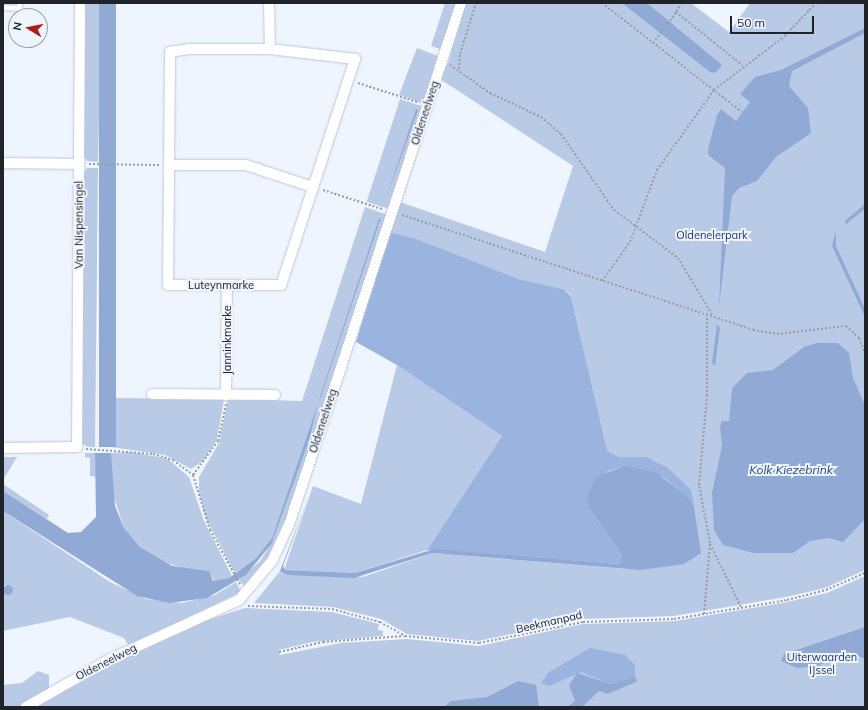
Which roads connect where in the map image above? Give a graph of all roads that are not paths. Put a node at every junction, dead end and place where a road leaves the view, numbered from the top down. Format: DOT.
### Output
graph roads {
  1 [pos="19,3"];
  2 [pos="80,3"];
  3 [pos="269,3"];
  4 [pos="461,3"];
  5 [pos="3,7"];
  6 [pos="270,48"];
  7 [pos="3,163"];
  8 [pos="79,164"];
  9 [pos="170,165"];
  10 [pos="313,187"];
  11 [pos="227,285"];
  12 [pos="152,394"];
  13 [pos="226,395"];
  14 [pos="274,395"];
  15 [pos="3,448"];
  16 [pos="26,707"];
  1 -- 5 [label="lane"];
  2 -- 8 [label="street, Van Nispensingel"];
  3 -- 6 [label="street"];
  4 -- 16 [label="street, Oldeneelweg"];
  6 -- 9 [label="street, Luteynmarke"];
  6 -- 10 [label="street, Luteynmarke"];
  7 -- 8 [label="street"];
  8 -- 15 [label="street, Van Nispensingel"];
  9 -- 10 [label="street"];
  9 -- 11 [label="street, Luteynmarke"];
  10 -- 11 [label="street, Luteynmarke"];
  11 -- 13 [label="street, Janninkmarke"];
  12 -- 13 [label="street"];
  13 -- 14 [label="street"];
}
